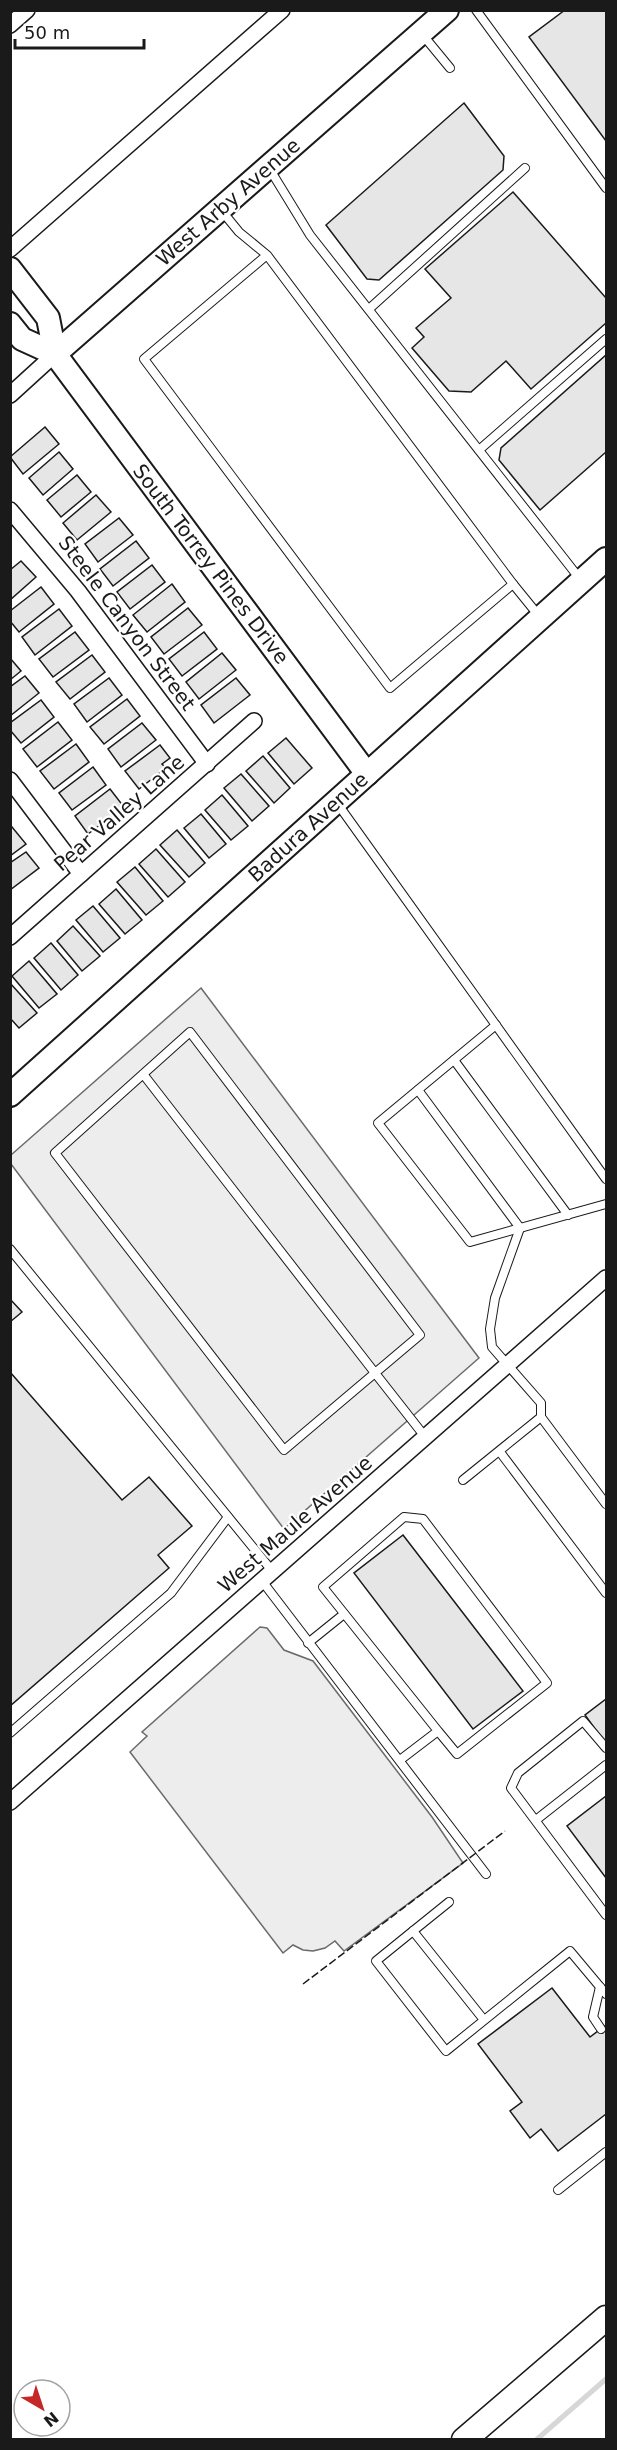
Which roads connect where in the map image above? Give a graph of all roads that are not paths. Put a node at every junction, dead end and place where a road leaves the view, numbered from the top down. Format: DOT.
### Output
graph roads {
  1 [pos="27,10"];
  2 [pos="282,10"];
  3 [pos="447,10"];
  4 [pos="476,10"];
  5 [pos="10,25"];
  6 [pos="422,34"];
  7 [pos="450,68"];
  8 [pos="268,166"];
  9 [pos="525,168"];
  10 [pos="606,188"];
  11 [pos="220,209"];
  12 [pos="10,249"];
  13 [pos="267,255"];
  14 [pos="10,269"];
  15 [pos="369,309"];
  16 [pos="10,324"];
  17 [pos="606,339"];
  18 [pos="55,354"];
  19 [pos="10,395"];
  20 [pos="479,450"];
  21 [pos="10,510"];
  22 [pos="606,558"];
  23 [pos="581,580"];
  24 [pos="513,584"];
  25 [pos="540,617"];
  26 [pos="254,721"];
  27 [pos="207,764"];
  28 [pos="367,774"];
  29 [pos="10,780"];
  30 [pos="336,802"];
  31 [pos="81,874"];
  32 [pos="10,937"];
  33 [pos="496,1025"];
  34 [pos="454,1060"];
  35 [pos="143,1074"];
  36 [pos="418,1090"];
  37 [pos="10,1095"];
  38 [pos="606,1179"];
  39 [pos="606,1204"];
  40 [pos="568,1215"];
  41 [pos="520,1228"];
  42 [pos="10,1249"];
  43 [pos="606,1278"];
  44 [pos="508,1364"];
  45 [pos="375,1373"];
  46 [pos="541,1418"];
  47 [pos="426,1438"];
  48 [pos="500,1452"];
  49 [pos="464,1480"];
  50 [pos="606,1504"];
  51 [pos="228,1517"];
  52 [pos="267,1577"];
  53 [pos="606,1593"];
  54 [pos="344,1614"];
  55 [pos="308,1643"];
  56 [pos="438,1731"];
  57 [pos="10,1733"];
  58 [pos="606,1748"];
  59 [pos="400,1760"];
  60 [pos="606,1765"];
  61 [pos="10,1802"];
  62 [pos="536,1820"];
  63 [pos="486,1874"];
  64 [pos="449,1902"];
  65 [pos="606,1915"];
  66 [pos="414,1931"];
  67 [pos="600,1987"];
  68 [pos="606,1994"];
  69 [pos="483,2020"];
  70 [pos="601,2029"];
  71 [pos="606,2152"];
  72 [pos="558,2190"];
  73 [pos="606,2318"];
  74 [pos="464,2439"];
  1 -- 5 [label="street"];
  2 -- 12 [label="street"];
  3 -- 6 [label="street, West Arby Avenue"];
  4 -- 10 [label="lane"];
  6 -- 7 [label="lane"];
  6 -- 8 [label="street, West Arby Avenue"];
  8 -- 11 [label="street, West Arby Avenue"];
  8 -- 15 [label="lane"];
  9 -- 15 [label="lane"];
  11 -- 13 [label="lane"];
  11 -- 18 [label="street, West Arby Avenue"];
  13 -- 24 [label="lane"];
  13 -- 24 [label="lane"];
  14 -- 18 [label="street, South Torrey Pines Drive"];
  15 -- 20 [label="lane"];
  16 -- 18 [label="street, South Torrey Pines Drive"];
  17 -- 20 [label="lane"];
  18 -- 19 [label="street, West Arby Avenue"];
  18 -- 28 [label="street, South Torrey Pines Drive"];
  20 -- 23 [label="lane"];
  21 -- 27 [label="street, Steele Canyon Street"];
  22 -- 23 [label="street, Badura Avenue"];
  23 -- 25 [label="street, Badura Avenue"];
  24 -- 25 [label="lane"];
  25 -- 28 [label="street, Badura Avenue"];
  26 -- 27 [label="street, Pear Valley Lane"];
  27 -- 31 [label="street, Pear Valley Lane"];
  28 -- 30 [label="street, Badura Avenue"];
  29 -- 31 [label="street"];
  30 -- 33 [label="lane"];
  30 -- 37 [label="street, Badura Avenue"];
  31 -- 32 [label="street, Pear Valley Lane"];
  33 -- 34 [label="lane"];
  33 -- 38 [label="lane"];
  34 -- 36 [label="lane"];
  34 -- 40 [label="lane"];
  35 -- 45 [label="lane"];
  35 -- 45 [label="lane"];
  35 -- 45 [label="lane"];
  36 -- 41 [label="lane"];
  36 -- 41 [label="lane"];
  39 -- 40 [label="lane"];
  40 -- 41 [label="lane"];
  41 -- 44 [label="lane"];
  42 -- 51 [label="lane"];
  43 -- 44 [label="street, West Maule Avenue"];
  44 -- 46 [label="lane"];
  44 -- 47 [label="street, West Maule Avenue"];
  45 -- 47 [label="lane"];
  46 -- 48 [label="lane"];
  46 -- 50 [label="lane"];
  47 -- 52 [label="street, West Maule Avenue"];
  48 -- 49 [label="lane"];
  48 -- 53 [label="lane"];
  51 -- 52 [label="lane"];
  51 -- 57 [label="lane"];
  52 -- 55 [label="lane"];
  52 -- 61 [label="street, West Maule Avenue"];
  54 -- 55 [label="lane"];
  54 -- 56 [label="lane"];
  54 -- 56 [label="lane"];
  55 -- 59 [label="lane"];
  56 -- 59 [label="lane"];
  58 -- 62 [label="lane"];
  59 -- 63 [label="lane"];
  60 -- 62 [label="lane"];
  62 -- 65 [label="lane"];
  64 -- 66 [label="lane"];
  66 -- 69 [label="lane"];
  66 -- 69 [label="lane"];
  67 -- 68 [label="lane"];
  67 -- 69 [label="lane"];
  67 -- 70 [label="lane"];
  71 -- 72 [label="lane"];
  73 -- 74 [label="main road"];
}
